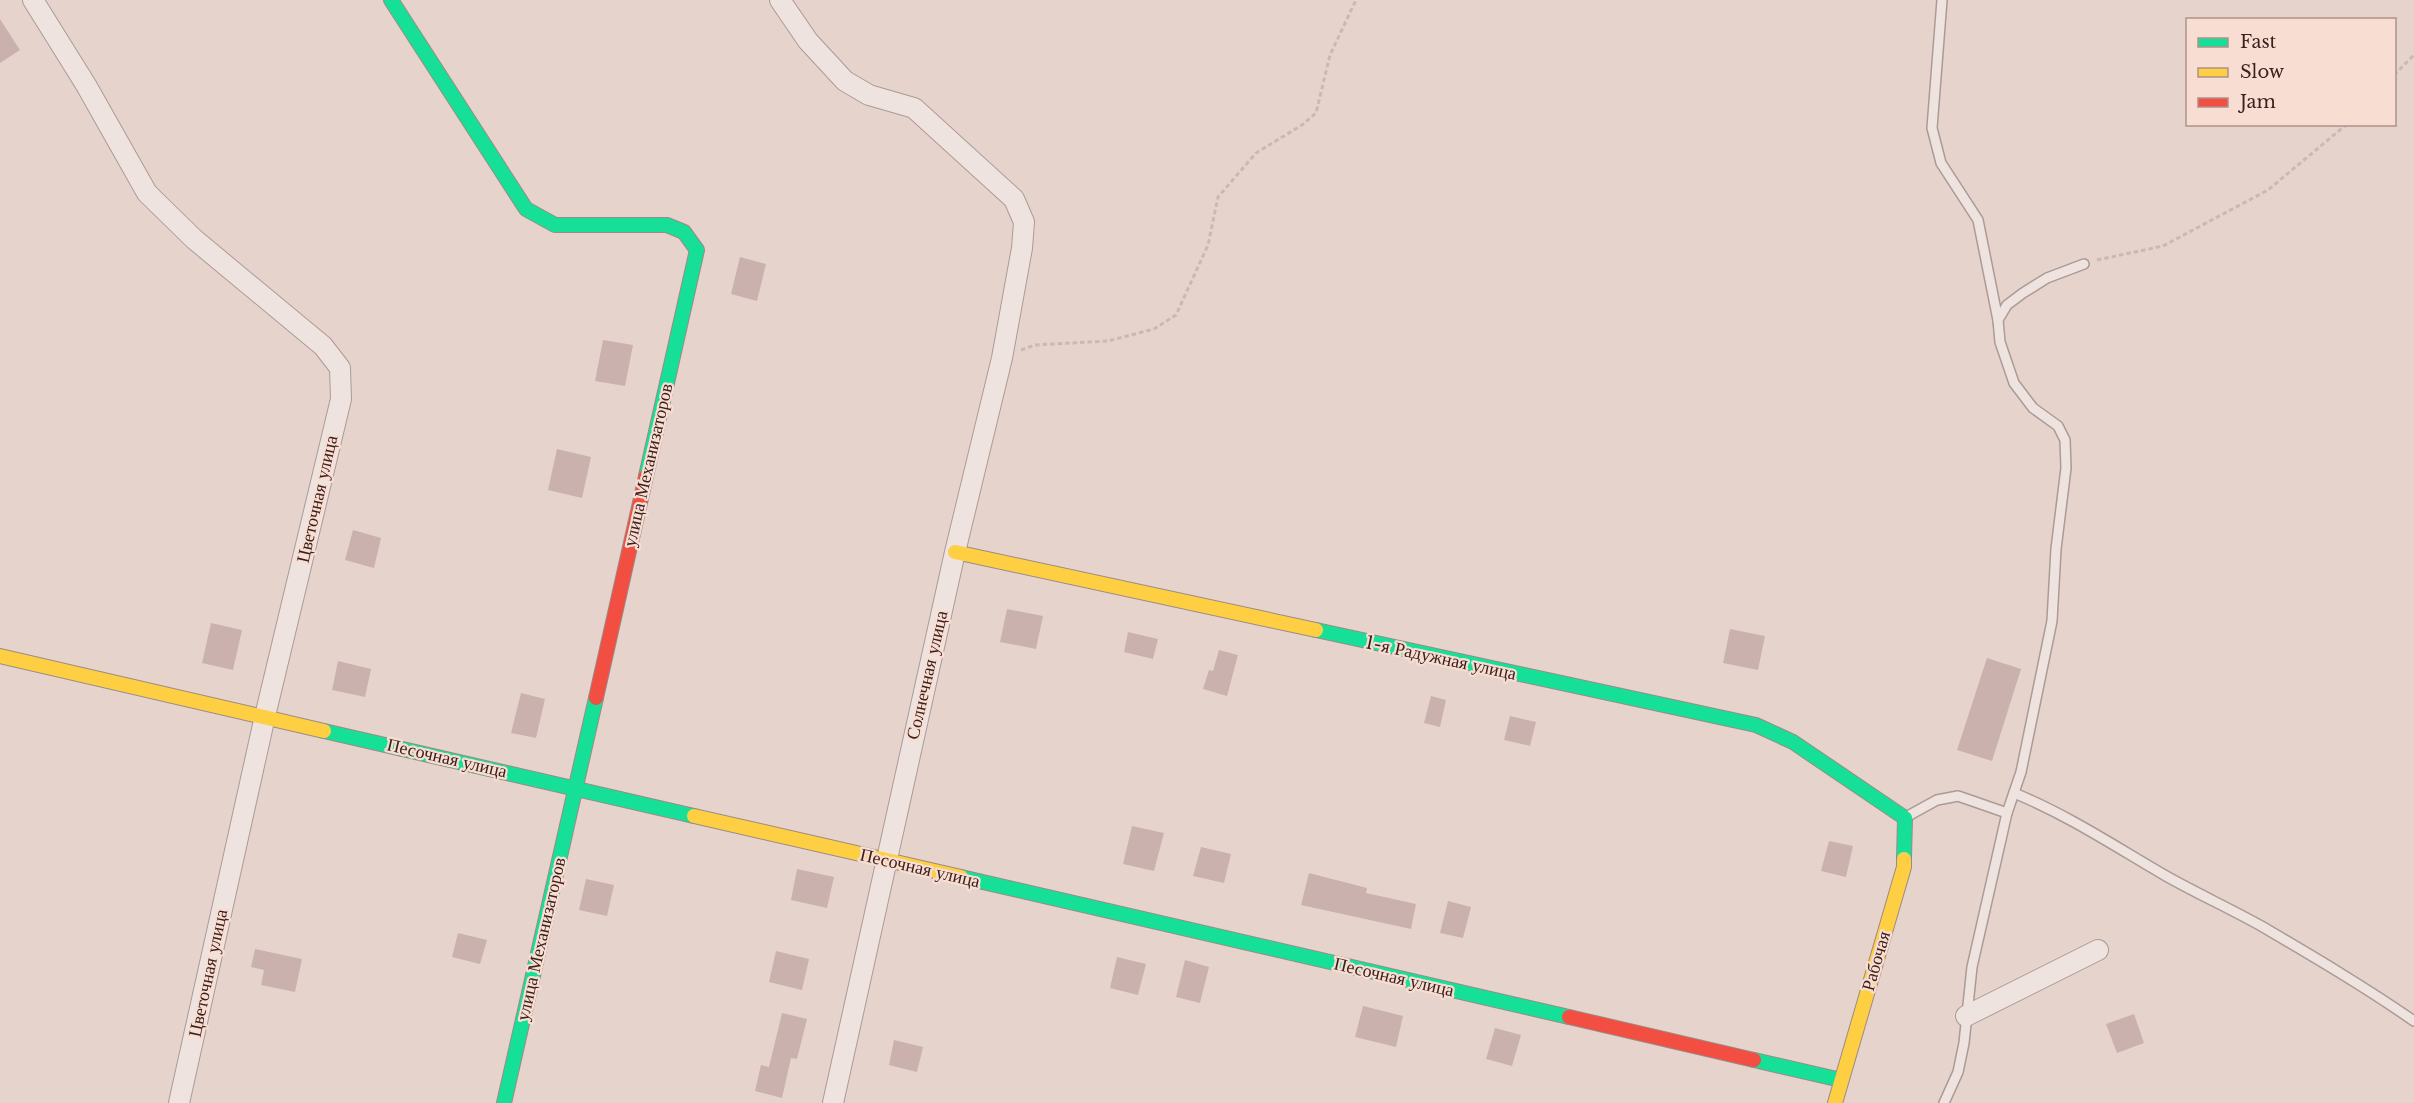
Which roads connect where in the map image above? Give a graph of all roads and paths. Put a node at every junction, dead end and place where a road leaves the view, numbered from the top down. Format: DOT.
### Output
graph roads {
  1 [pos="33,0"];
  2 [pos="391,0"];
  3 [pos="780,0"];
  4 [pos="1356,0"];
  5 [pos="1942,0"];
  6 [pos="2414,55"];
  7 [pos="2396,73"];
  8 [pos="2345,126"];
  9 [pos="2084,264"];
  10 [pos="1998,320"];
  11 [pos="1002,358"];
  12 [pos="955,552"];
  13 [pos="0,656"];
  14 [pos="265,716"];
  15 [pos="575,788"];
  16 [pos="2014,793"];
  17 [pos="2007,813"];
  18 [pos="1905,818"];
  19 [pos="885,860"];
  20 [pos="2098,950"];
  21 [pos="1966,1016"];
  22 [pos="2414,1021"];
  23 [pos="1841,1080"];
  24 [pos="179,1103"];
  25 [pos="504,1103"];
  26 [pos="833,1103"];
  27 [pos="1835,1103"];
  28 [pos="1944,1103"];
  1 -- 14 [label="street, Цветочная улица"];
  2 -- 15 [label="street, улица Механизаторов"];
  3 -- 11 [label="street, Солнечная улица"];
  4 -- 11 [label="path"];
  5 -- 10 [label="lane"];
  6 -- 7 [label="path"];
  8 -- 9 [label="path"];
  9 -- 10 [label="lane"];
  10 -- 16 [label="lane"];
  11 -- 12 [label="street, Солнечная улица"];
  12 -- 18 [label="street, 1-я Радужная улица"];
  12 -- 19 [label="street, Солнечная улица"];
  13 -- 14 [label="street, Песочная улица"];
  14 -- 15 [label="street, Песочная улица"];
  14 -- 24 [label="street, Цветочная улица"];
  15 -- 19 [label="street, Песочная улица"];
  15 -- 25 [label="street, улица Механизаторов"];
  16 -- 17 [label="lane"];
  16 -- 22 [label="lane"];
  17 -- 18 [label="lane"];
  17 -- 21 [label="lane"];
  18 -- 23 [label="street, Рабочая"];
  19 -- 23 [label="street, Песочная улица"];
  19 -- 26 [label="street, Солнечная улица"];
  20 -- 21 [label="street"];
  21 -- 28 [label="lane"];
  23 -- 27 [label="street, Рабочая"];
}
